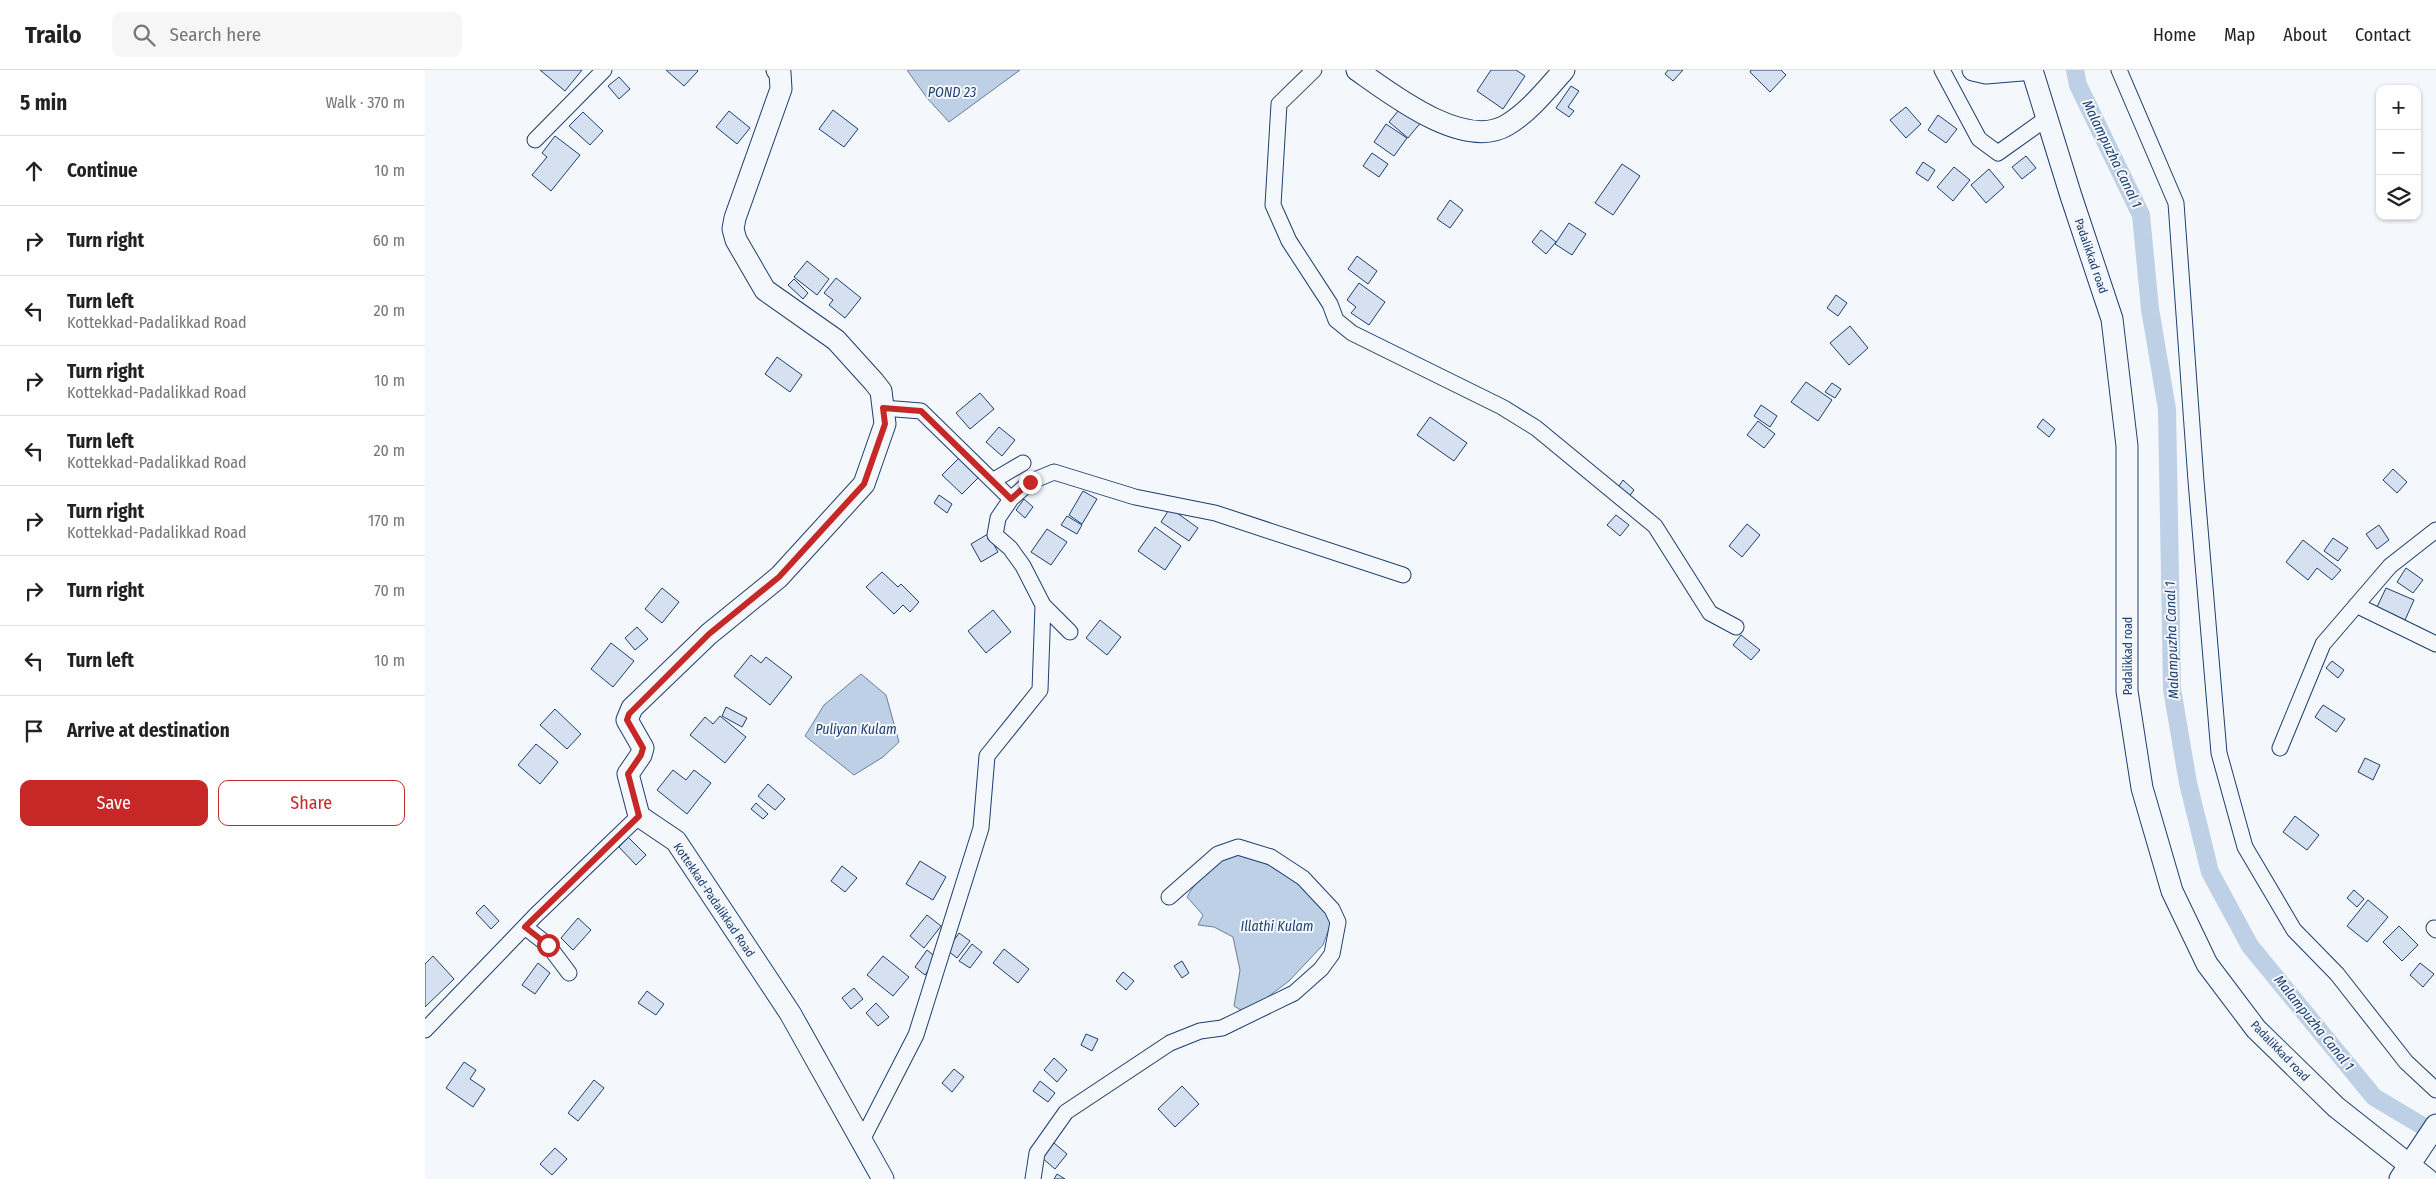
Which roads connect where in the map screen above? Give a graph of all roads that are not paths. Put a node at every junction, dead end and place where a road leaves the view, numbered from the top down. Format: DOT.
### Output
graph roads {
  1 [pos="604,70"];
  2 [pos="777,70"];
  3 [pos="1314,70"];
  4 [pos="1357,70"];
  5 [pos="1564,70"];
  6 [pos="1942,70"];
  7 [pos="1973,70"];
  8 [pos="2022,70"];
  9 [pos="2032,70"];
  10 [pos="2119,70"];
  11 [pos="2047,118"];
  12 [pos="535,140"];
  13 [pos="883,408"];
  14 [pos="1023,463"];
  15 [pos="994,480"];
  16 [pos="1011,499"];
  17 [pos="2436,530"];
  18 [pos="1403,575"];
  19 [pos="1043,605"];
  20 [pos="2356,606"];
  21 [pos="1736,627"];
  22 [pos="1070,632"];
  23 [pos="2436,644"];
  24 [pos="2280,748"];
  25 [pos="639,816"];
  26 [pos="1169,897"];
  27 [pos="525,927"];
  28 [pos="569,973"];
  29 [pos="425,1030"];
  30 [pos="2436,1090"];
  31 [pos="2436,1125"];
  32 [pos="861,1142"];
  33 [pos="2407,1167"];
  34 [pos="883,1179"];
  35 [pos="1033,1179"];
  36 [pos="2427,1179"];
  1 -- 12 [label="street"];
  2 -- 13 [label="main road"];
  3 -- 21 [label="street"];
  4 -- 5 [label="main road"];
  6 -- 11 [label="street"];
  7 -- 8 [label="main road"];
  9 -- 11 [label="main road, Padalikkad road"];
  10 -- 30 [label="street"];
  11 -- 33 [label="main road, Padalikkad road"];
  13 -- 15 [label="street"];
  13 -- 25 [label="main road"];
  14 -- 15 [label="street"];
  15 -- 16 [label="street"];
  16 -- 18 [label="street"];
  16 -- 19 [label="street"];
  17 -- 20 [label="street"];
  19 -- 22 [label="street"];
  19 -- 32 [label="street"];
  20 -- 23 [label="street"];
  20 -- 24 [label="street"];
  25 -- 27 [label="street"];
  25 -- 32 [label="main road, Kottekkad-Padalikkad Road"];
  26 -- 35 [label="street"];
  27 -- 28 [label="street"];
  27 -- 29 [label="street"];
  31 -- 33 [label="main road"];
  32 -- 34 [label="main road, Kottekkad-Padalikkad Road"];
  33 -- 36 [label="main road, Padalikkad road"];
}
